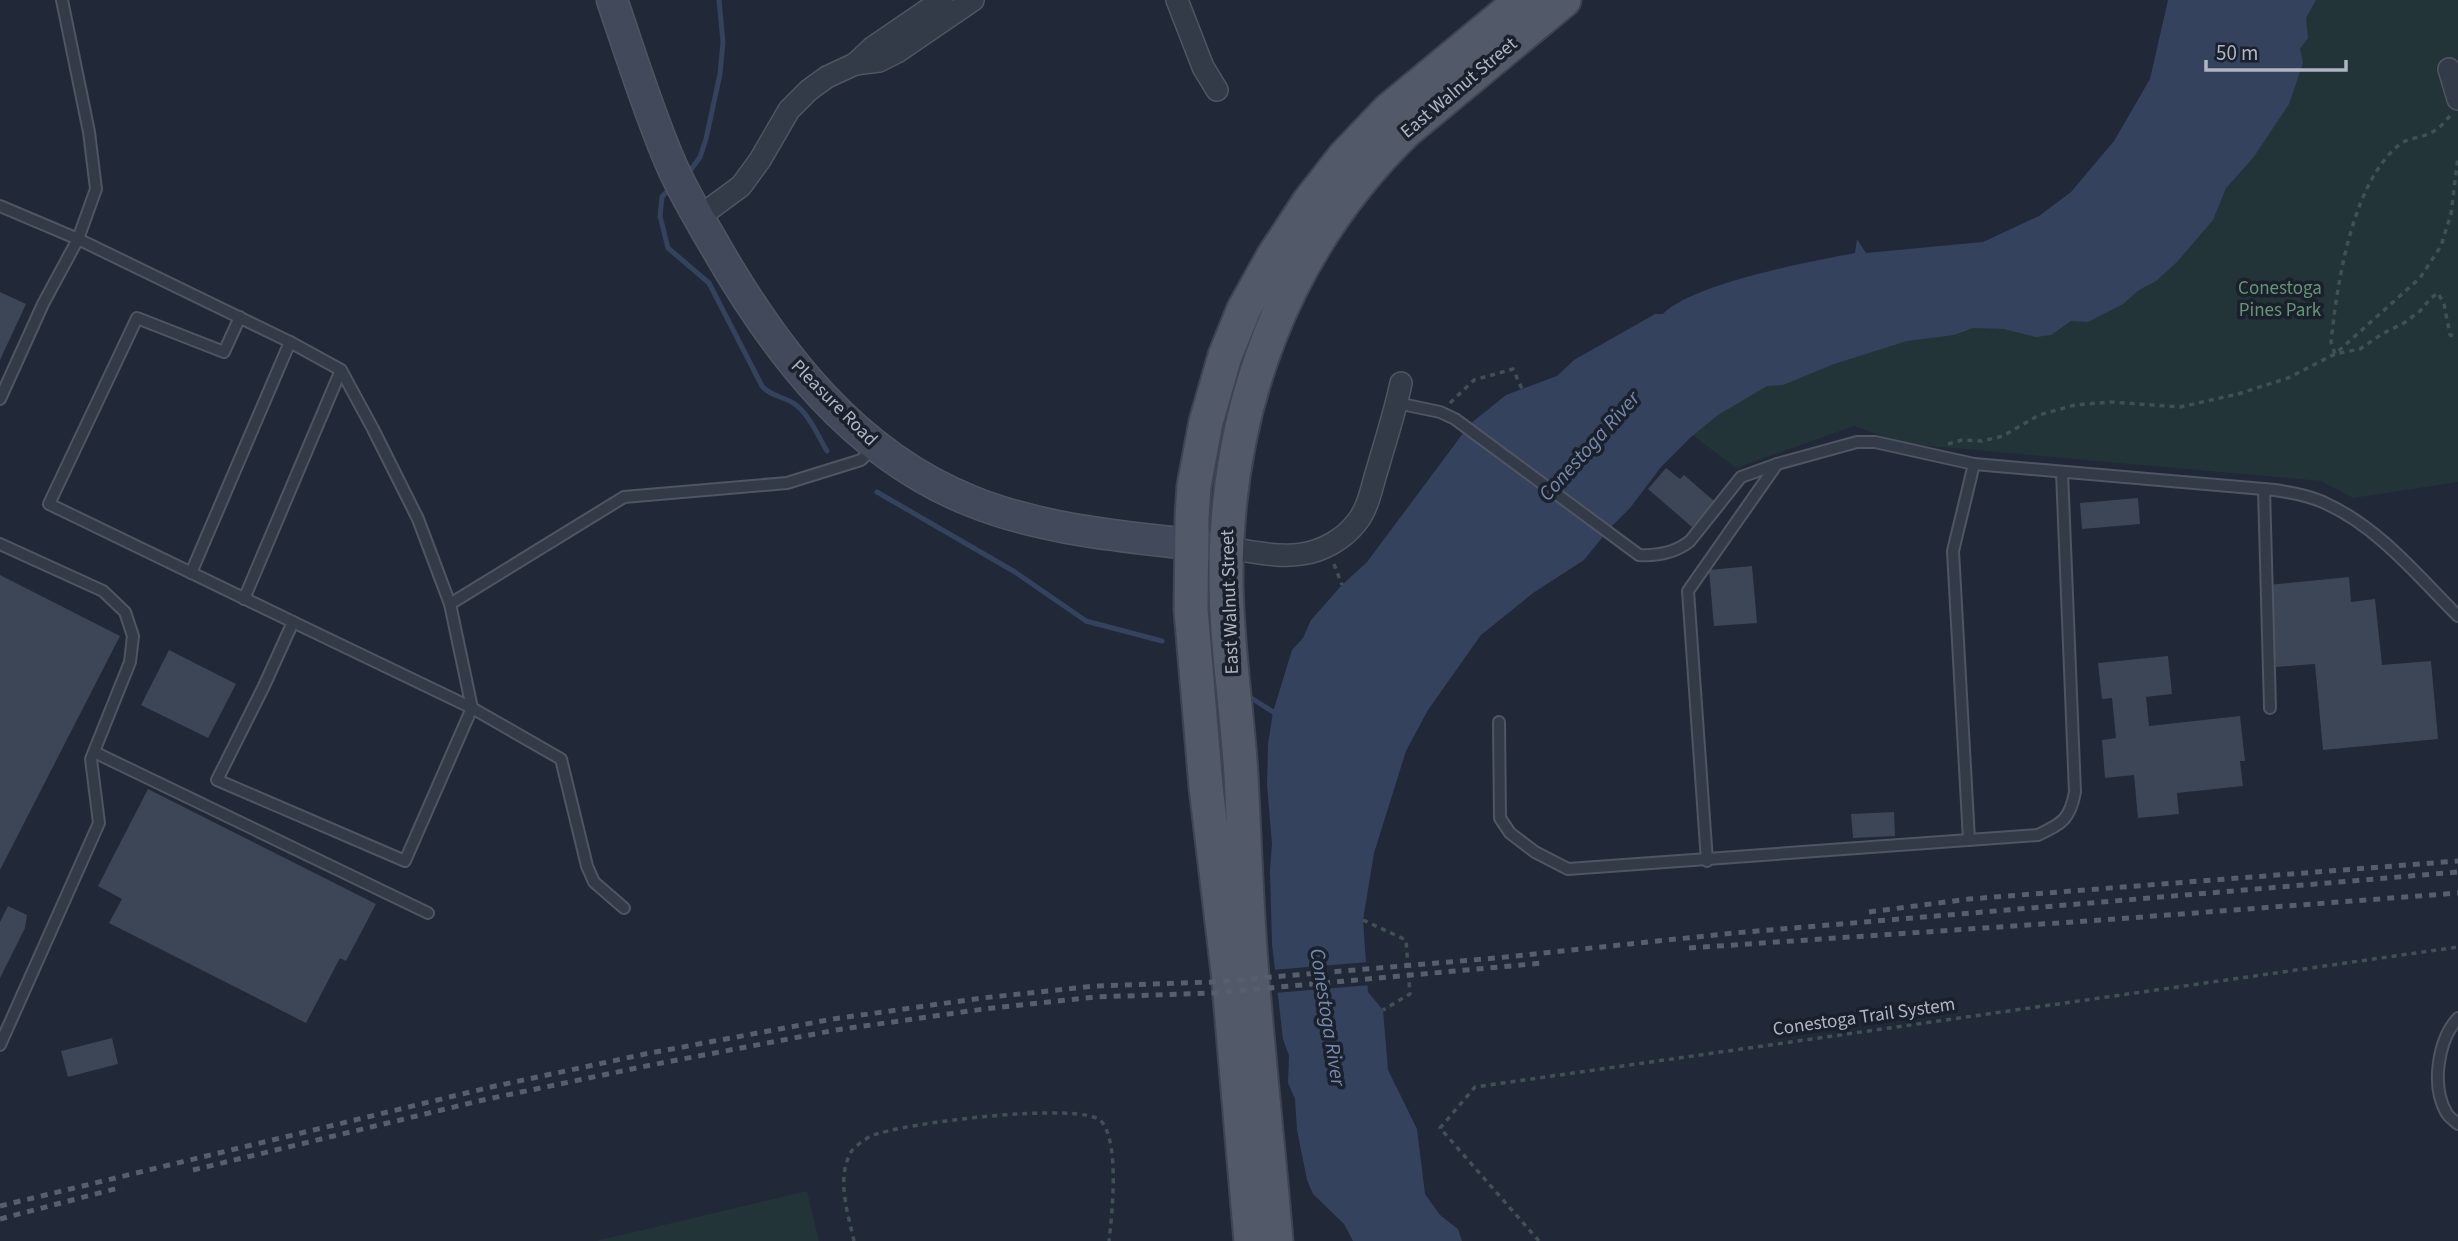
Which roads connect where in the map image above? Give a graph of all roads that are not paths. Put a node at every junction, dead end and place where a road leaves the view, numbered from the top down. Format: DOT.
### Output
graph roads {
  1 [pos="62,0"];
  2 [pos="612,0"];
  3 [pos="942,0"];
  4 [pos="973,0"];
  5 [pos="1177,0"];
  6 [pos="1522,0"];
  7 [pos="1564,0"];
  8 [pos="855,64"];
  9 [pos="2449,69"];
  10 [pos="1217,90"];
  11 [pos="2456,106"];
  12 [pos="0,206"];
  13 [pos="699,217"];
  14 [pos="78,239"];
  15 [pos="240,317"];
  16 [pos="290,342"];
  17 [pos="341,370"];
  18 [pos="1399,393"];
  19 [pos="0,399"];
  20 [pos="875,446"];
  21 [pos="1777,464"];
  22 [pos="1974,464"];
  23 [pos="2063,472"];
  24 [pos="2264,489"];
  25 [pos="0,544"];
  26 [pos="1191,544"];
  27 [pos="1226,548"];
  28 [pos="191,573"];
  29 [pos="244,598"];
  30 [pos="450,604"];
  31 [pos="2458,616"];
  32 [pos="293,622"];
  33 [pos="472,708"];
  34 [pos="2270,708"];
  35 [pos="1499,722"];
  36 [pos="94,752"];
  37 [pos="1969,840"];
  38 [pos="1707,861"];
  39 [pos="624,908"];
  40 [pos="428,913"];
  41 [pos="2458,1018"];
  42 [pos="0,1045"];
  43 [pos="2458,1124"];
  44 [pos="1251,1241"];
  45 [pos="1276,1241"];
  1 -- 14 [label="lane"];
  2 -- 13 [label="street, Pleasure Road"];
  3 -- 8 [label="street"];
  4 -- 8 [label="street"];
  5 -- 10 [label="street"];
  6 -- 26 [label="main road, East Walnut Street"];
  7 -- 27 [label="main road, East Walnut Street"];
  8 -- 13 [label="street"];
  9 -- 11 [label="street"];
  12 -- 14 [label="lane"];
  13 -- 20 [label="street, Pleasure Road"];
  14 -- 15 [label="lane"];
  14 -- 19 [label="lane"];
  15 -- 16 [label="lane"];
  15 -- 28 [label="lane"];
  16 -- 17 [label="lane"];
  16 -- 28 [label="lane"];
  17 -- 29 [label="lane"];
  17 -- 30 [label="lane"];
  18 -- 21 [label="lane"];
  18 -- 27 [label="street, Pleasure Road"];
  20 -- 26 [label="street, Pleasure Road"];
  20 -- 30 [label="lane"];
  21 -- 22 [label="lane"];
  21 -- 38 [label="lane"];
  22 -- 23 [label="lane"];
  22 -- 37 [label="lane"];
  23 -- 24 [label="lane"];
  23 -- 37 [label="lane"];
  24 -- 31 [label="lane"];
  24 -- 34 [label="lane"];
  25 -- 36 [label="lane"];
  26 -- 27 [label="street, Pleasure Road"];
  26 -- 44 [label="main road, East Walnut Street"];
  27 -- 45 [label="main road, East Walnut Street"];
  28 -- 29 [label="lane"];
  29 -- 32 [label="lane"];
  30 -- 33 [label="lane"];
  32 -- 33 [label="lane"];
  32 -- 33 [label="lane"];
  33 -- 39 [label="lane"];
  35 -- 38 [label="lane"];
  36 -- 40 [label="lane"];
  36 -- 42 [label="lane"];
  37 -- 38 [label="lane"];
  41 -- 43 [label="lane"];
}
